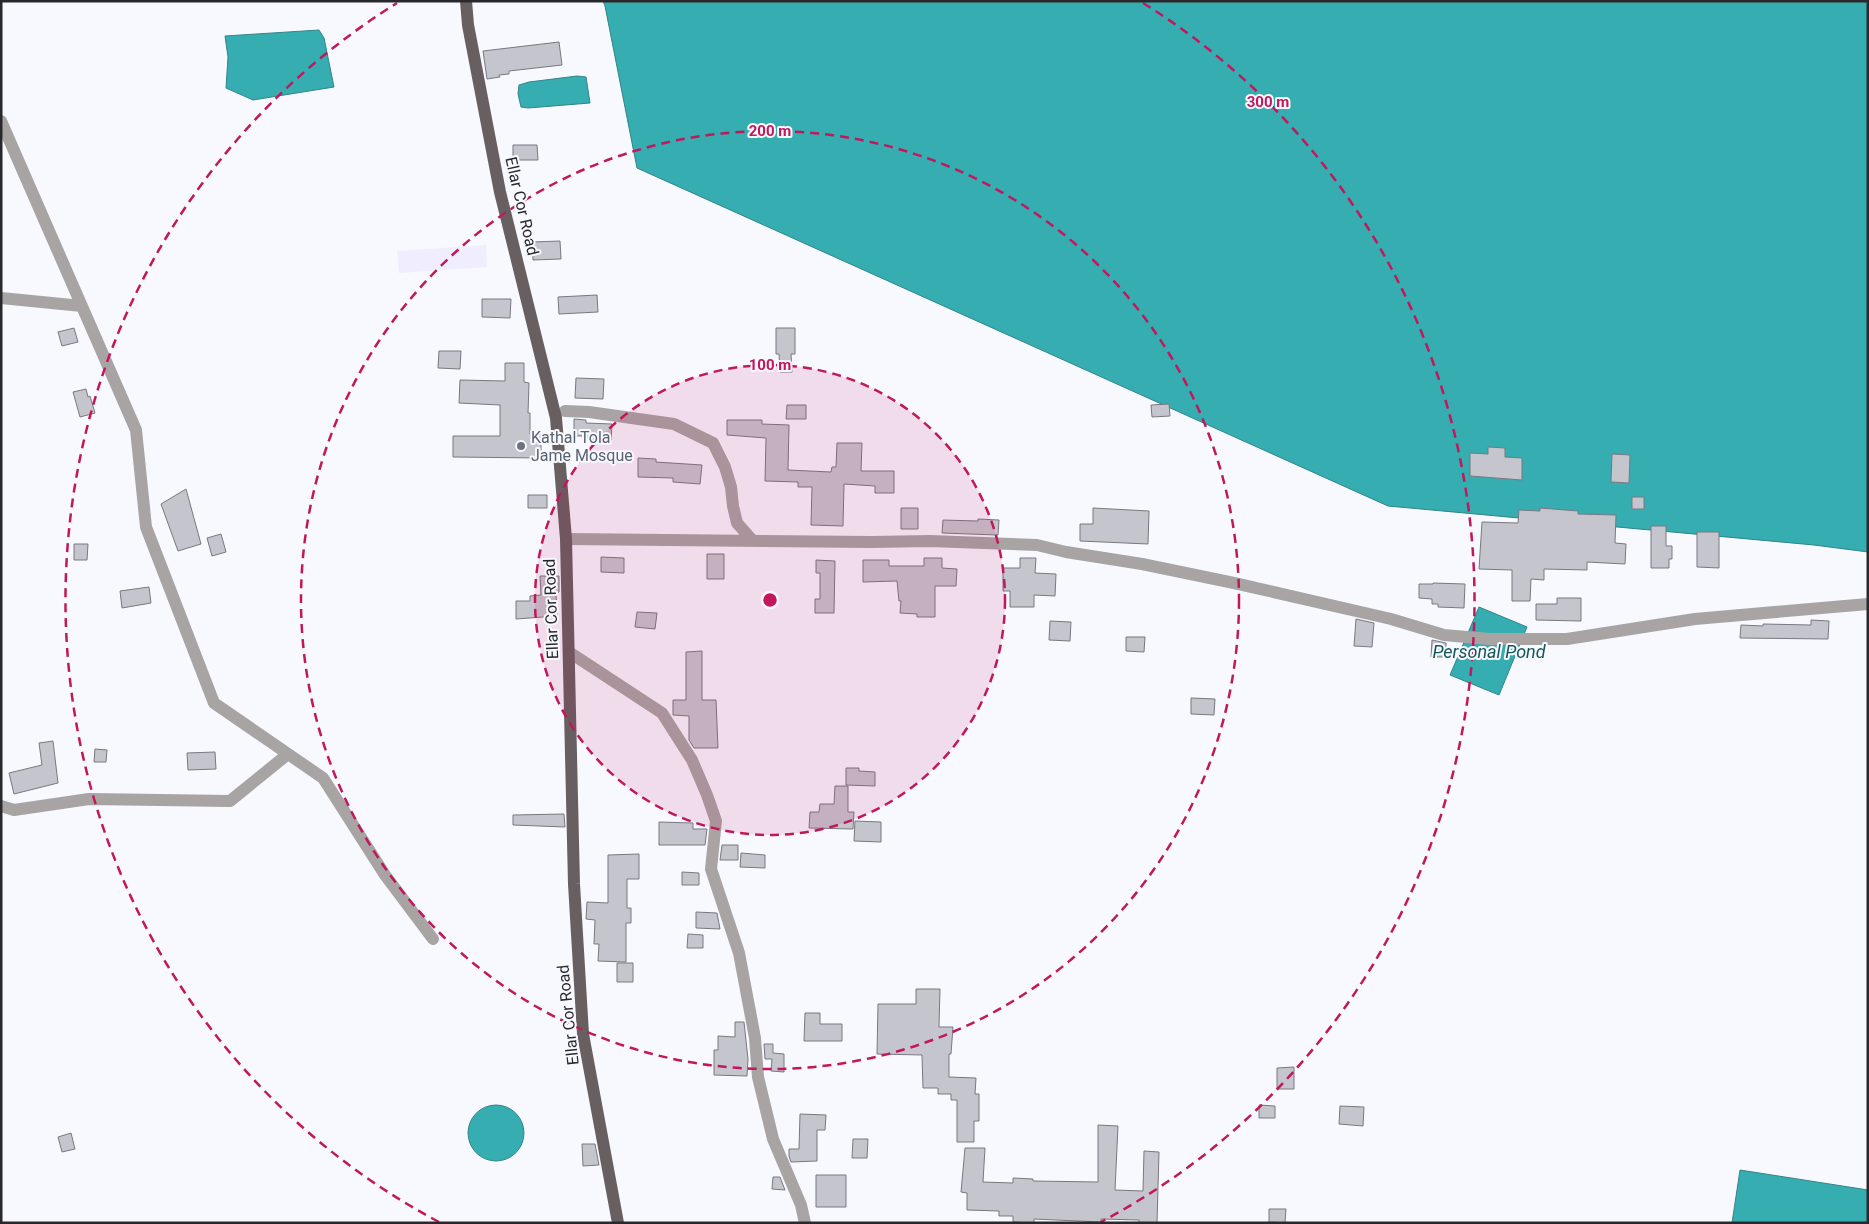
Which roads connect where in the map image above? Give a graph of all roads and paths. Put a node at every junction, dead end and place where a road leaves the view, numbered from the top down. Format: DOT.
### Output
graph roads {
  1 [pos="466,1"];
  2 [pos="1,121"];
  3 [pos="1,298"];
  4 [pos="82,306"];
  5 [pos="565,411"];
  6 [pos="566,540"];
  7 [pos="753,541"];
  8 [pos="1868,604"];
  9 [pos="569,652"];
  10 [pos="288,754"];
  11 [pos="1,806"];
  12 [pos="433,938"];
  13 [pos="618,1223"];
  14 [pos="805,1223"];
  1 -- 6 [label="main road, Ellar Cor Road"];
  2 -- 4 [label="street"];
  3 -- 4 [label="street"];
  4 -- 10 [label="street"];
  5 -- 7 [label="street"];
  6 -- 7 [label="street"];
  6 -- 9 [label="main road, Ellar Cor Road"];
  7 -- 8 [label="street"];
  9 -- 13 [label="main road, Ellar Cor Road"];
  9 -- 14 [label="street"];
  10 -- 11 [label="street"];
  10 -- 12 [label="street"];
}
